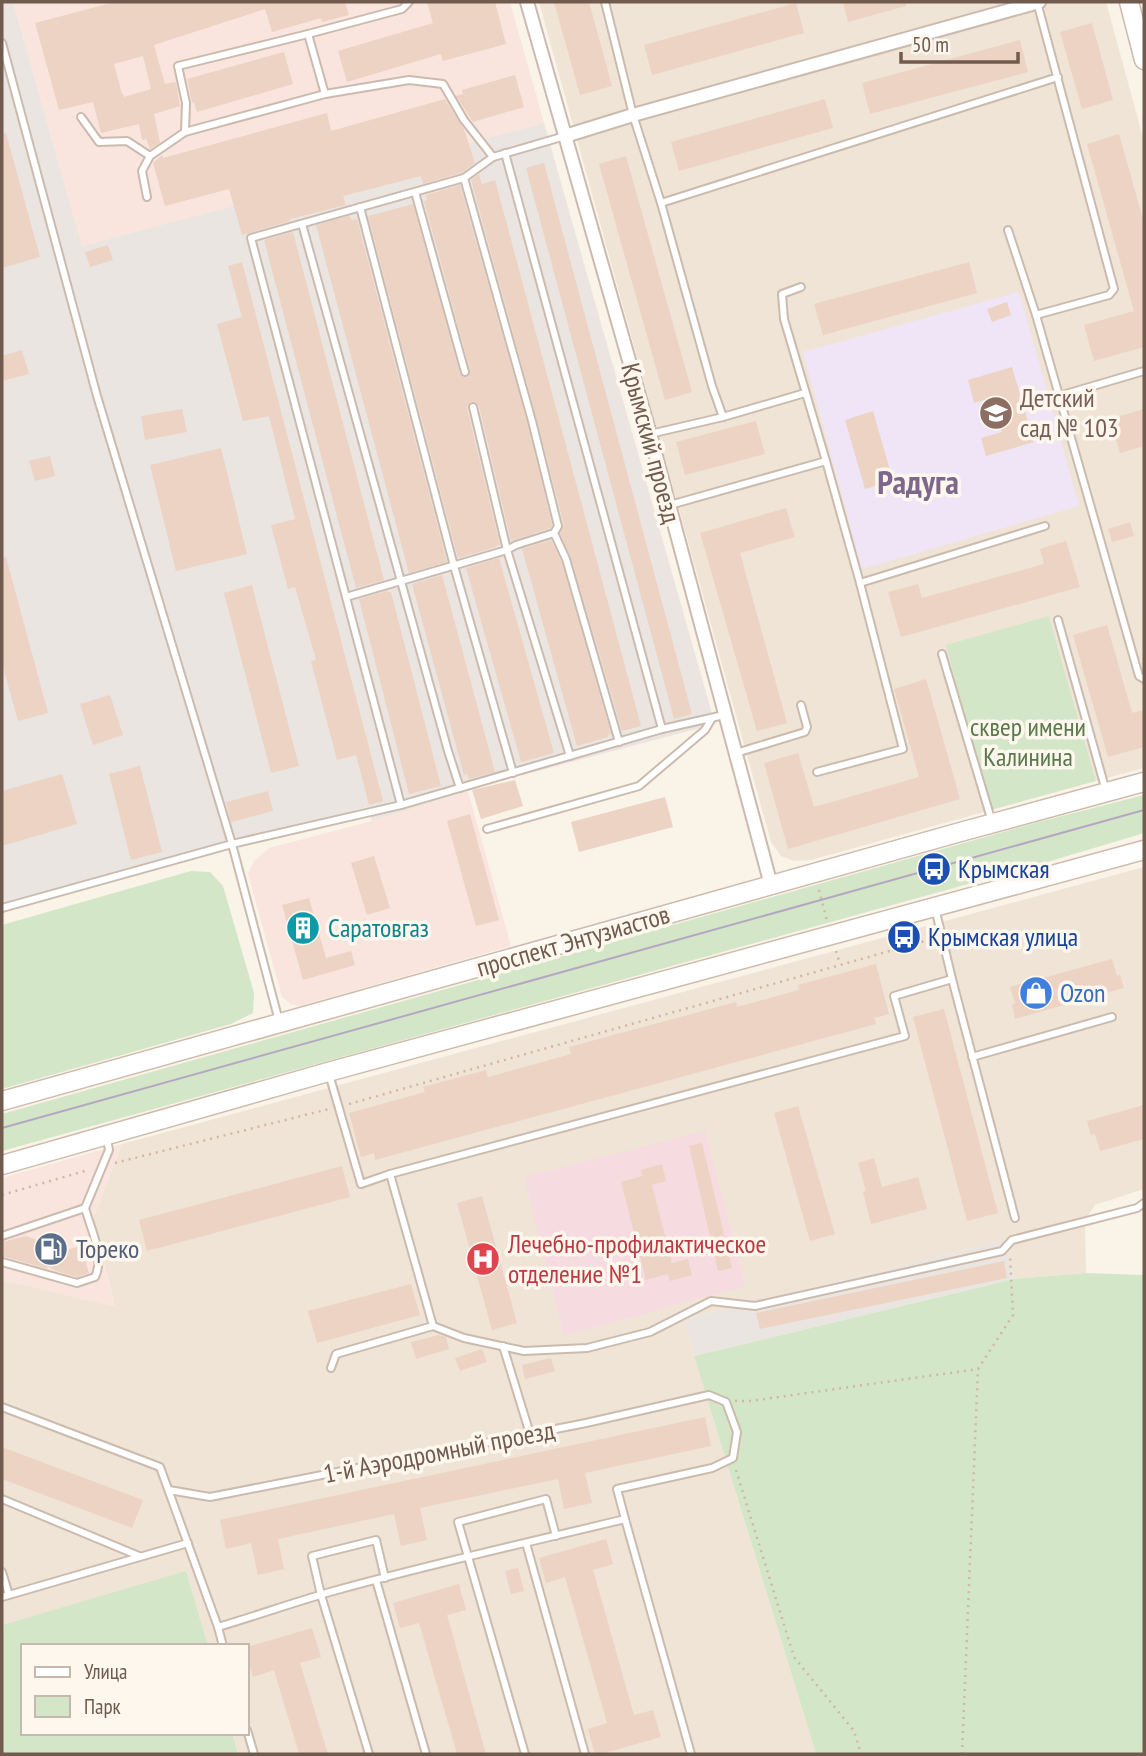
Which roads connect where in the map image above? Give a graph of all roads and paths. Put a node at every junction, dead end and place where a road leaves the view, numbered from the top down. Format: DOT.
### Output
graph roads {
  1 [pos="408,2"];
  2 [pos="527,2"];
  3 [pos="605,2"];
  4 [pos="1038,2"];
  5 [pos="1129,2"];
  6 [pos="1023,4"];
  7 [pos="308,34"];
  8 [pos="2,43"];
  9 [pos="1144,61"];
  10 [pos="1058,77"];
  11 [pos="325,94"];
  12 [pos="633,115"];
  13 [pos="81,117"];
  14 [pos="185,132"];
  15 [pos="565,136"];
  16 [pos="505,153"];
  17 [pos="150,156"];
  18 [pos="493,157"];
  19 [pos="464,178"];
  20 [pos="415,192"];
  21 [pos="147,197"];
  22 [pos="661,203"];
  23 [pos="360,207"];
  24 [pos="302,224"];
  25 [pos="1008,230"];
  26 [pos="801,287"];
  27 [pos="1036,315"];
  28 [pos="1144,371"];
  29 [pos="465,372"];
  30 [pos="805,393"];
  31 [pos="1059,396"];
  32 [pos="473,407"];
  33 [pos="723,417"];
  34 [pos="650,434"];
  35 [pos="826,461"];
  36 [pos="668,506"];
  37 [pos="1045,526"];
  38 [pos="554,533"];
  39 [pos="508,550"];
  40 [pos="454,566"];
  41 [pos="401,581"];
  42 [pos="860,583"];
  43 [pos="346,597"];
  44 [pos="1058,620"];
  45 [pos="942,654"];
  46 [pos="1144,678"];
  47 [pos="801,705"];
  48 [pos="718,717"];
  49 [pos="662,729"];
  50 [pos="619,742"];
  51 [pos="734,753"];
  52 [pos="570,756"];
  53 [pos="817,772"];
  54 [pos="513,773"];
  55 [pos="1144,782"];
  56 [pos="460,788"];
  57 [pos="1107,793"];
  58 [pos="401,805"];
  59 [pos="992,824"];
  60 [pos="487,830"];
  61 [pos="232,844"];
  62 [pos="1144,850"];
  63 [pos="814,873"];
  64 [pos="771,886"];
  65 [pos="935,907"];
  66 [pos="2,908"];
  67 [pos="831,934"];
  68 [pos="942,936"];
  69 [pos="952,979"];
  70 [pos="1112,1017"];
  71 [pos="280,1024"];
  72 [pos="972,1057"];
  73 [pos="328,1072"];
  74 [pos="2,1101"];
  75 [pos="338,1107"];
  76 [pos="106,1136"];
  77 [pos="2,1165"];
  78 [pos="103,1166"];
  79 [pos="390,1174"];
  80 [pos="2,1195"];
  81 [pos="1144,1203"];
  82 [pos="85,1208"];
  83 [pos="1015,1218"];
  84 [pos="2,1236"];
  85 [pos="1010,1242"];
  86 [pos="2,1262"];
  87 [pos="433,1326"];
  88 [pos="503,1346"];
  89 [pos="331,1368"];
  90 [pos="978,1369"];
  91 [pos="726,1402"];
  92 [pos="2,1406"];
  93 [pos="530,1434"];
  94 [pos="733,1458"];
  95 [pos="169,1490"];
  96 [pos="2,1499"];
  97 [pos="625,1520"];
  98 [pos="556,1536"];
  99 [pos="188,1543"];
  100 [pos="526,1543"];
  101 [pos="467,1556"];
  102 [pos="140,1557"];
  103 [pos="2,1572"];
  104 [pos="385,1578"];
  105 [pos="376,1580"];
  106 [pos="321,1595"];
  107 [pos="5,1596"];
  108 [pos="218,1627"];
  109 [pos="222,1644"];
  110 [pos="248,1733"];
  111 [pos="254,1754"];
  112 [pos="369,1754"];
  113 [pos="426,1754"];
  114 [pos="525,1754"];
  115 [pos="585,1754"];
  116 [pos="691,1754"];
  117 [pos="861,1754"];
  118 [pos="962,1754"];
  1 -- 7 [label="lane"];
  2 -- 15 [label="street, Крымский проезд"];
  3 -- 12 [label="lane"];
  4 -- 6 [label="street"];
  4 -- 10 [label="lane"];
  5 -- 9 [label="main road"];
  6 -- 12 [label="street"];
  7 -- 11 [label="lane"];
  7 -- 14 [label="lane"];
  8 -- 61 [label="lane"];
  10 -- 22 [label="lane"];
  10 -- 27 [label="lane"];
  11 -- 14 [label="lane"];
  11 -- 18 [label="lane"];
  12 -- 15 [label="street"];
  12 -- 22 [label="lane"];
  13 -- 17 [label="lane"];
  14 -- 17 [label="lane"];
  15 -- 16 [label="lane"];
  15 -- 34 [label="street, Крымский проезд"];
  16 -- 18 [label="lane"];
  16 -- 49 [label="lane"];
  17 -- 21 [label="lane"];
  18 -- 19 [label="lane"];
  19 -- 20 [label="lane"];
  19 -- 38 [label="lane"];
  20 -- 23 [label="lane"];
  20 -- 29 [label="lane"];
  22 -- 33 [label="lane"];
  23 -- 24 [label="lane"];
  23 -- 40 [label="lane"];
  24 -- 41 [label="lane"];
  24 -- 43 [label="lane"];
  25 -- 27 [label="lane"];
  26 -- 30 [label="lane"];
  27 -- 31 [label="lane"];
  28 -- 31 [label="lane"];
  30 -- 33 [label="lane"];
  30 -- 35 [label="lane"];
  31 -- 46 [label="lane"];
  32 -- 39 [label="lane"];
  33 -- 34 [label="lane"];
  34 -- 36 [label="street, Крымский проезд"];
  35 -- 36 [label="lane"];
  35 -- 42 [label="lane"];
  36 -- 48 [label="street, Крымский проезд"];
  37 -- 42 [label="lane"];
  38 -- 39 [label="lane"];
  38 -- 50 [label="lane"];
  39 -- 40 [label="lane"];
  39 -- 52 [label="lane"];
  40 -- 41 [label="lane"];
  40 -- 54 [label="lane"];
  41 -- 43 [label="lane"];
  41 -- 56 [label="lane"];
  42 -- 53 [label="lane"];
  43 -- 58 [label="lane"];
  44 -- 57 [label="lane"];
  45 -- 59 [label="lane"];
  47 -- 51 [label="lane"];
  48 -- 49 [label="lane"];
  48 -- 51 [label="street, Крымский проезд"];
  48 -- 60 [label="lane"];
  49 -- 50 [label="lane"];
  50 -- 52 [label="lane"];
  51 -- 64 [label="street, Крымский проезд"];
  52 -- 54 [label="lane"];
  54 -- 56 [label="lane"];
  55 -- 57 [label="main road, проспект Энтузиастов"];
  56 -- 58 [label="lane"];
  57 -- 59 [label="main road, проспект Энтузиастов"];
  58 -- 61 [label="lane"];
  59 -- 63 [label="main road, проспект Энтузиастов"];
  61 -- 66 [label="lane"];
  61 -- 71 [label="lane"];
  62 -- 65 [label="main road"];
  63 -- 64 [label="main road, проспект Энтузиастов"];
  63 -- 67 [label="path"];
  64 -- 71 [label="main road, проспект Энтузиастов"];
  65 -- 67 [label="main road"];
  65 -- 68 [label="lane"];
  67 -- 73 [label="main road"];
  68 -- 69 [label="lane"];
  68 -- 75 [label="path"];
  69 -- 72 [label="lane"];
  69 -- 79 [label="lane"];
  70 -- 72 [label="lane"];
  71 -- 74 [label="main road, проспект Энтузиастов"];
  72 -- 83 [label="lane"];
  73 -- 75 [label="lane"];
  73 -- 76 [label="main road"];
  75 -- 78 [label="path"];
  75 -- 79 [label="lane"];
  76 -- 77 [label="main road"];
  76 -- 78 [label="lane"];
  78 -- 80 [label="path"];
  78 -- 82 [label="lane"];
  79 -- 87 [label="lane"];
  81 -- 85 [label="lane"];
  82 -- 84 [label="lane"];
  82 -- 86 [label="lane"];
  85 -- 88 [label="lane"];
  85 -- 90 [label="path"];
  87 -- 88 [label="lane"];
  87 -- 89 [label="lane"];
  88 -- 93 [label="lane"];
  90 -- 91 [label="path"];
  90 -- 118 [label="path"];
  91 -- 93 [label="lane, 1-й Аэродромный проезд"];
  91 -- 94 [label="lane"];
  92 -- 95 [label="lane"];
  93 -- 95 [label="lane, 1-й Аэродромный проезд"];
  94 -- 97 [label="lane"];
  94 -- 117 [label="path"];
  95 -- 99 [label="lane"];
  96 -- 102 [label="lane"];
  97 -- 98 [label="lane"];
  97 -- 116 [label="lane"];
  98 -- 100 [label="lane"];
  98 -- 101 [label="lane"];
  99 -- 102 [label="lane"];
  99 -- 108 [label="lane"];
  100 -- 101 [label="lane"];
  100 -- 115 [label="lane"];
  101 -- 104 [label="lane"];
  101 -- 114 [label="lane"];
  102 -- 107 [label="lane"];
  103 -- 107 [label="lane"];
  104 -- 105 [label="lane"];
  104 -- 106 [label="lane"];
  105 -- 106 [label="lane"];
  105 -- 113 [label="lane"];
  106 -- 108 [label="lane"];
  106 -- 112 [label="lane"];
  108 -- 109 [label="lane"];
  110 -- 111 [label="lane"];
}
